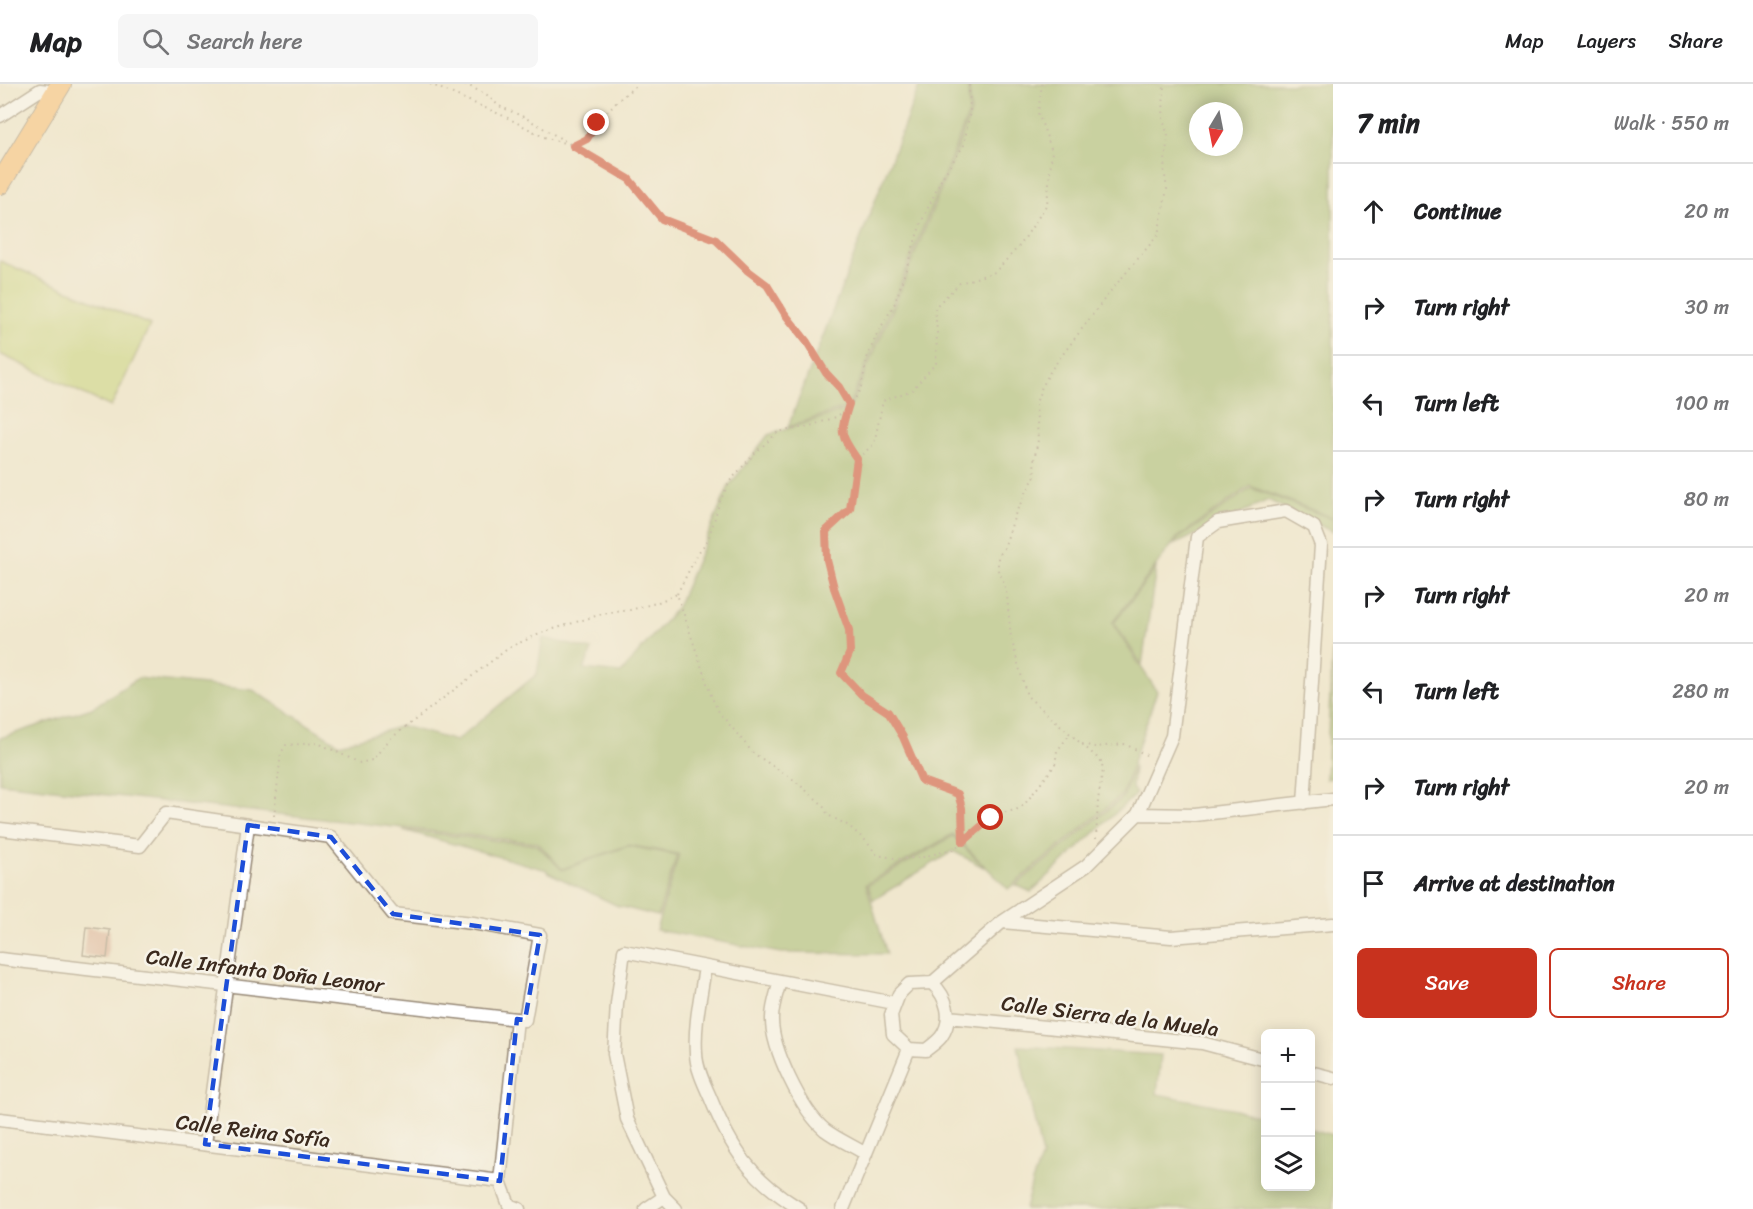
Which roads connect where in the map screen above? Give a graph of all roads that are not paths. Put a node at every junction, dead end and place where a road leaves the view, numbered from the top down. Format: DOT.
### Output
graph roads {
  1 [pos="59,88"];
  2 [pos="0,116"];
  3 [pos="0,184"];
  4 [pos="1333,799"];
  5 [pos="1304,803"];
  6 [pos="1137,814"];
  7 [pos="248,825"];
  8 [pos="0,829"];
  9 [pos="1002,922"];
  10 [pos="1333,924"];
  11 [pos="0,959"];
  12 [pos="705,967"];
  13 [pos="780,981"];
  14 [pos="932,983"];
  15 [pos="225,986"];
  16 [pos="894,1003"];
  17 [pos="948,1017"];
  18 [pos="521,1020"];
  19 [pos="909,1049"];
  20 [pos="1261,1059"];
  21 [pos="1315,1073"];
  22 [pos="1333,1078"];
  23 [pos="0,1119"];
  24 [pos="205,1144"];
  25 [pos="866,1154"];
  26 [pos="500,1181"];
  27 [pos="664,1197"];
  28 [pos="519,1209"];
  29 [pos="646,1209"];
  30 [pos="676,1209"];
  31 [pos="800,1209"];
  32 [pos="843,1209"];
  1 -- 2 [label="street"];
  1 -- 3 [label="main road"];
  4 -- 5 [label="street"];
  5 -- 6 [label="street"];
  5 -- 6 [label="street"];
  6 -- 9 [label="street"];
  7 -- 8 [label="street"];
  7 -- 15 [label="street"];
  7 -- 18 [label="street"];
  9 -- 10 [label="street"];
  9 -- 14 [label="street"];
  11 -- 15 [label="street, Calle Infanta Doña Leonor"];
  12 -- 13 [label="street"];
  12 -- 27 [label="street"];
  12 -- 31 [label="street"];
  13 -- 16 [label="street"];
  13 -- 25 [label="street"];
  14 -- 16 [label="street"];
  14 -- 17 [label="street"];
  15 -- 18 [label="street, Calle Infanta Doña Leonor"];
  15 -- 24 [label="street"];
  16 -- 19 [label="street"];
  17 -- 19 [label="street"];
  17 -- 20 [label="street, Calle Sierra de la Muela"];
  18 -- 26 [label="street"];
  19 -- 25 [label="street"];
  21 -- 22 [label="street"];
  23 -- 24 [label="street, Calle Reina Sofía"];
  24 -- 26 [label="street, Calle Reina Sofía"];
  25 -- 32 [label="street"];
  26 -- 28 [label="street"];
  27 -- 29 [label="street"];
  27 -- 30 [label="street"];
}
